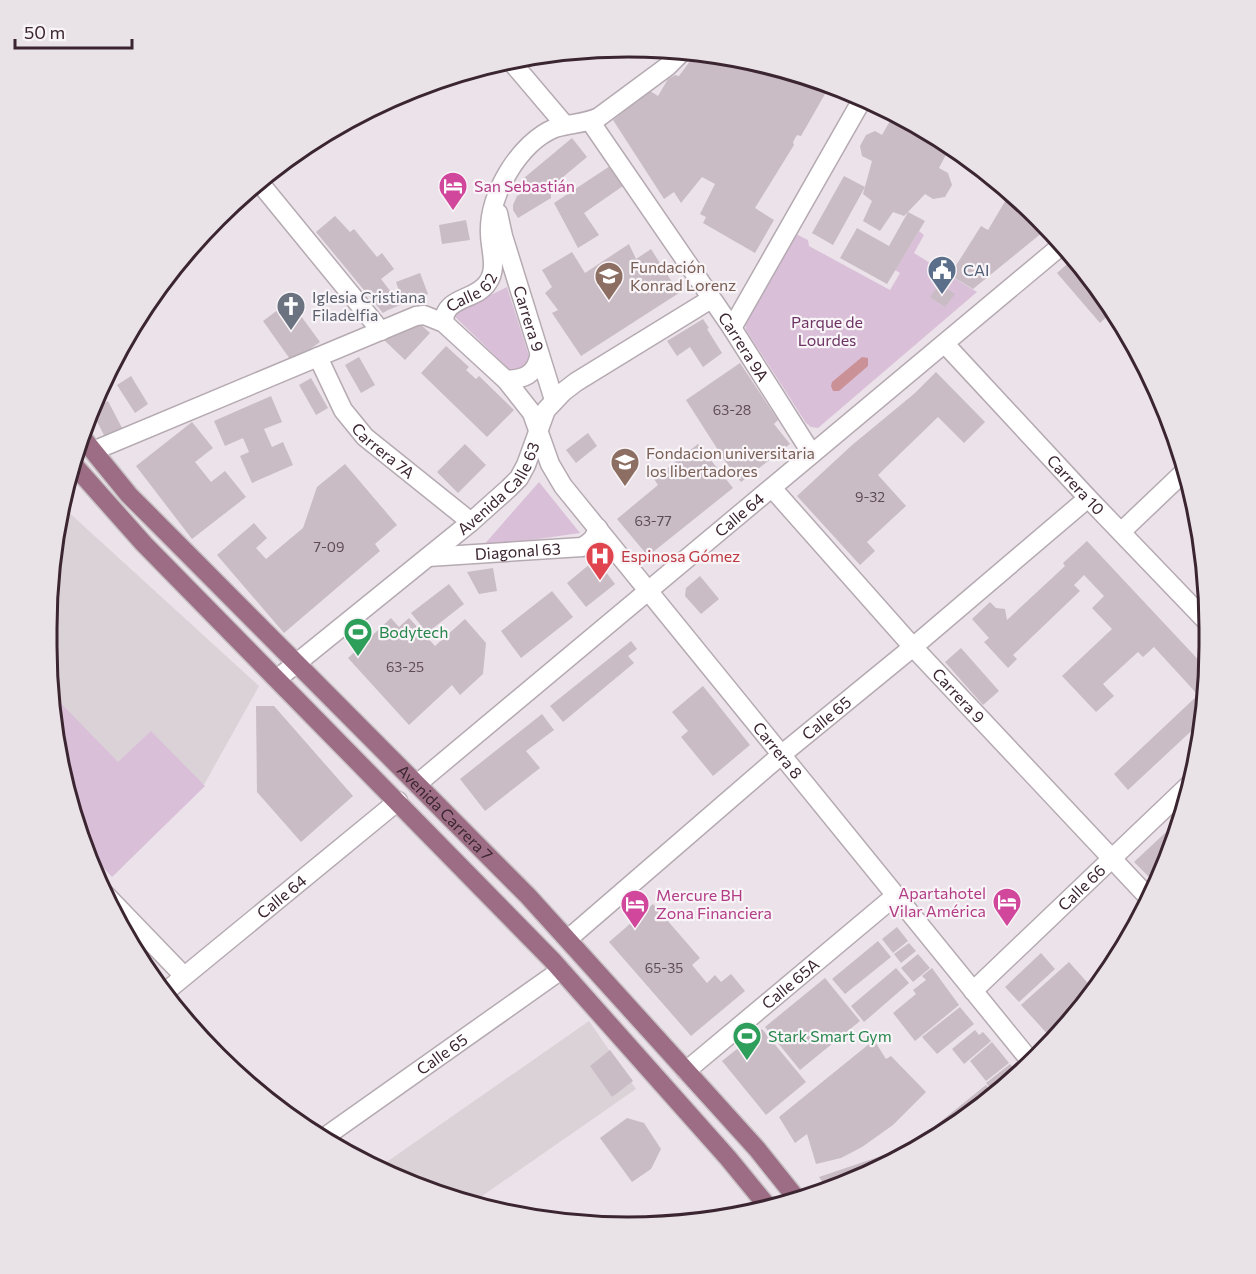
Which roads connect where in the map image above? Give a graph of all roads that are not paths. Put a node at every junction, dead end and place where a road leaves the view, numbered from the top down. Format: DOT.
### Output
graph roads {
  1 [pos="675,59"];
  2 [pos="517,68"];
  3 [pos="859,106"];
  4 [pos="590,122"];
  5 [pos="565,125"];
  6 [pos="264,188"];
  7 [pos="496,200"];
  8 [pos="1056,250"];
  9 [pos="711,299"];
  10 [pos="444,323"];
  11 [pos="732,328"];
  12 [pos="381,331"];
  13 [pos="945,344"];
  14 [pos="318,357"];
  15 [pos="539,357"];
  16 [pos="506,380"];
  17 [pos="554,400"];
  18 [pos="539,427"];
  19 [pos="87,444"];
  20 [pos="93,451"];
  21 [pos="812,454"];
  22 [pos="78,474"];
  23 [pos="1179,477"];
  24 [pos="772,488"];
  25 [pos="1088,498"];
  26 [pos="471,522"];
  27 [pos="598,528"];
  28 [pos="1121,532"];
  29 [pos="428,557"];
  30 [pos="648,591"];
  31 [pos="1199,613"];
  32 [pos="912,647"];
  33 [pos="296,664"];
  34 [pos="277,679"];
  35 [pos="781,755"];
  36 [pos="417,784"];
  37 [pos="1180,793"];
  38 [pos="398,801"];
  39 [pos="1112,858"];
  40 [pos="1143,892"];
  41 [pos="895,896"];
  42 [pos="123,913"];
  43 [pos="568,939"];
  44 [pos="561,970"];
  45 [pos="184,976"];
  46 [pos="170,988"];
  47 [pos="973,991"];
  48 [pos="1026,1055"];
  49 [pos="686,1071"];
  50 [pos="329,1133"];
  51 [pos="793,1193"];
  52 [pos="763,1201"];
  1 -- 4 [label="street, Calle 62"];
  2 -- 5 [label="street"];
  3 -- 11 [label="street"];
  4 -- 5 [label="street, Calle 62"];
  4 -- 9 [label="street, Carrera 9A"];
  5 -- 7 [label="street, Calle 62"];
  6 -- 12 [label="street"];
  7 -- 10 [label="street, Calle 62"];
  7 -- 15 [label="street, Carrera 9"];
  8 -- 13 [label="street, Calle 64"];
  9 -- 11 [label="street, Carrera 9A"];
  9 -- 17 [label="street, Avenida Calle 63"];
  10 -- 12 [label="street, Calle 62"];
  10 -- 16 [label="street"];
  11 -- 21 [label="street, Carrera 9A"];
  12 -- 14 [label="street, Calle 62"];
  13 -- 21 [label="street, Calle 64"];
  13 -- 25 [label="street, Carrera 10"];
  14 -- 20 [label="street, Calle 62"];
  14 -- 26 [label="street, Carrera 7A"];
  15 -- 16 [label="street"];
  15 -- 17 [label="street, Carrera 9"];
  16 -- 18 [label="street"];
  17 -- 18 [label="street, Avenida Calle 63"];
  18 -- 26 [label="street, Avenida Calle 63"];
  18 -- 27 [label="street, Carrera 8"];
  19 -- 20 [label="main road, Avenida Carrera 7"];
  20 -- 33 [label="main road, Avenida Carrera 7"];
  21 -- 24 [label="street, Calle 64"];
  22 -- 34 [label="main road, Avenida Carrera 7"];
  23 -- 28 [label="street"];
  24 -- 30 [label="street, Calle 64"];
  24 -- 32 [label="street, Carrera 9"];
  25 -- 28 [label="street, Carrera 10"];
  25 -- 32 [label="street, Calle 65"];
  26 -- 29 [label="street, Avenida Calle 63"];
  27 -- 29 [label="street, Diagonal 63"];
  27 -- 30 [label="street, Carrera 8"];
  28 -- 31 [label="street, Carrera 10"];
  29 -- 33 [label="street, Avenida Calle 63"];
  30 -- 35 [label="street, Carrera 8"];
  30 -- 36 [label="street, Calle 64"];
  32 -- 35 [label="street, Calle 65"];
  32 -- 39 [label="street, Carrera 9"];
  33 -- 34 [label="street, Avenida Calle 63"];
  33 -- 36 [label="main road, Avenida Carrera 7"];
  34 -- 38 [label="main road, Avenida Carrera 7"];
  35 -- 41 [label="street, Carrera 8"];
  35 -- 43 [label="street, Calle 65"];
  36 -- 43 [label="main road, Avenida Carrera 7"];
  37 -- 39 [label="street, Calle 66"];
  38 -- 44 [label="main road, Avenida Carrera 7"];
  38 -- 45 [label="street, Calle 64"];
  39 -- 40 [label="street, Carrera 9"];
  39 -- 47 [label="street, Calle 66"];
  41 -- 47 [label="street, Carrera 8"];
  41 -- 49 [label="street, Calle 65A"];
  42 -- 45 [label="street"];
  43 -- 49 [label="main road, Avenida Carrera 7"];
  44 -- 50 [label="street, Calle 65"];
  44 -- 52 [label="main road, Avenida Carrera 7"];
  45 -- 46 [label="street, Calle 64"];
  47 -- 48 [label="street, Carrera 8"];
  49 -- 51 [label="main road, Avenida Carrera 7"];
}
